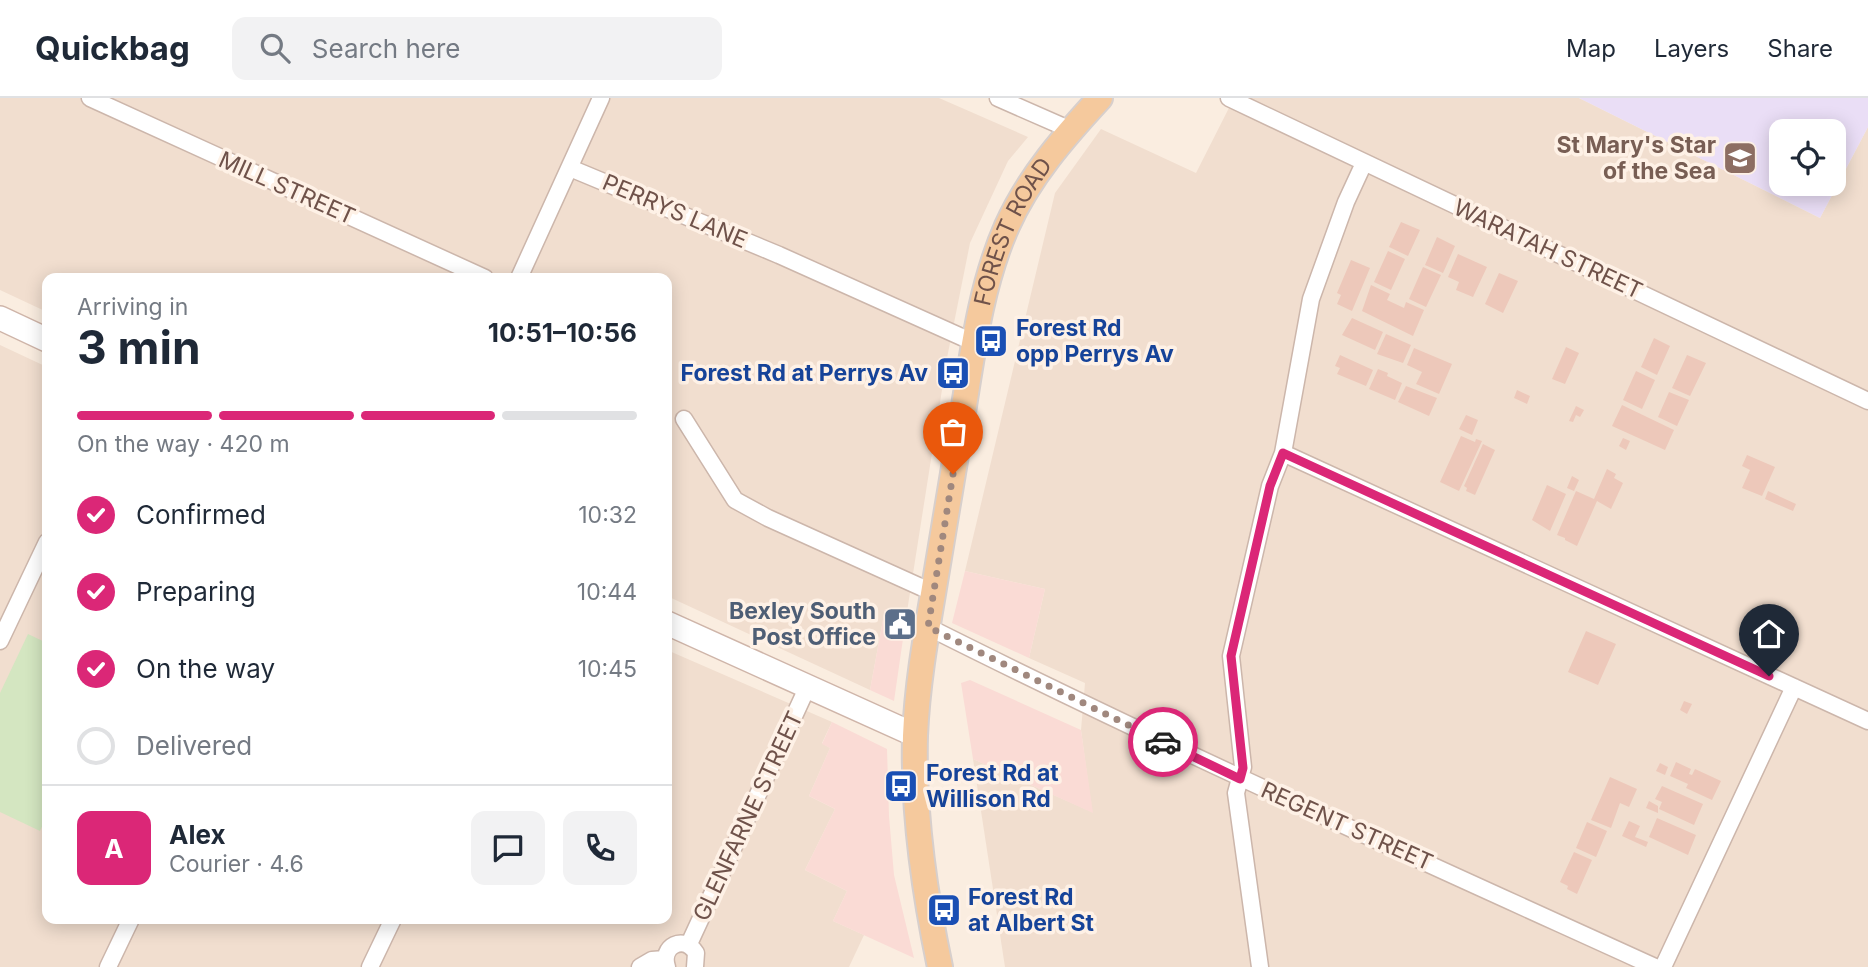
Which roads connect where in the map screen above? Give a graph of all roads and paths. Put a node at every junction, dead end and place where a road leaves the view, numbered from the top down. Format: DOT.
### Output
graph roads {
  1 [pos="90,98"];
  2 [pos="601,98"];
  3 [pos="998,98"];
  4 [pos="1100,98"];
  5 [pos="1229,98"];
  6 [pos="1071,130"];
  7 [pos="1364,163"];
  8 [pos="570,168"];
  9 [pos="474,273"];
  10 [pos="521,273"];
  11 [pos="0,318"];
  12 [pos="42,338"];
  13 [pos="975,343"];
  14 [pos="1868,401"];
  15 [pos="684,419"];
  16 [pos="1283,453"];
  17 [pos="42,552"];
  18 [pos="934,593"];
  19 [pos="672,625"];
  20 [pos="928,627"];
  21 [pos="0,640"];
  22 [pos="1794,687"];
  23 [pos="807,688"];
  24 [pos="1868,721"];
  25 [pos="915,735"];
  26 [pos="1240,779"];
  27 [pos="129,924"];
  28 [pos="391,924"];
  29 [pos="689,944"];
  30 [pos="666,963"];
  31 [pos="698,966"];
  32 [pos="108,967"];
  33 [pos="370,967"];
  34 [pos="640,967"];
  35 [pos="940,967"];
  36 [pos="1260,967"];
  37 [pos="1655,967"];
  38 [pos="1663,967"];
  1 -- 9 [label="street, MILL STREET"];
  2 -- 8 [label="street"];
  3 -- 6 [label="street"];
  4 -- 6 [label="main road, FOREST ROAD"];
  5 -- 7 [label="street, WARATAH STREET"];
  6 -- 13 [label="main road, FOREST ROAD"];
  7 -- 14 [label="street, WARATAH STREET"];
  7 -- 16 [label="street"];
  8 -- 10 [label="street"];
  8 -- 13 [label="street, PERRYS LANE"];
  11 -- 12 [label="main road"];
  13 -- 18 [label="main road, FOREST ROAD"];
  15 -- 18 [label="street"];
  16 -- 22 [label="street"];
  16 -- 26 [label="street"];
  17 -- 21 [label="street"];
  18 -- 20 [label="main road, FOREST ROAD"];
  19 -- 23 [label="main road"];
  20 -- 25 [label="main road, FOREST ROAD"];
  20 -- 26 [label="street, REGENT STREET"];
  22 -- 24 [label="street"];
  22 -- 38 [label="street"];
  23 -- 25 [label="main road"];
  23 -- 29 [label="street, GLENFARNE STREET"];
  25 -- 35 [label="main road, FOREST ROAD"];
  26 -- 36 [label="street"];
  26 -- 37 [label="street, REGENT STREET"];
  27 -- 32 [label="street"];
  28 -- 33 [label="street"];
  29 -- 30 [label="street"];
  29 -- 31 [label="street"];
  30 -- 34 [label="street"];
}
